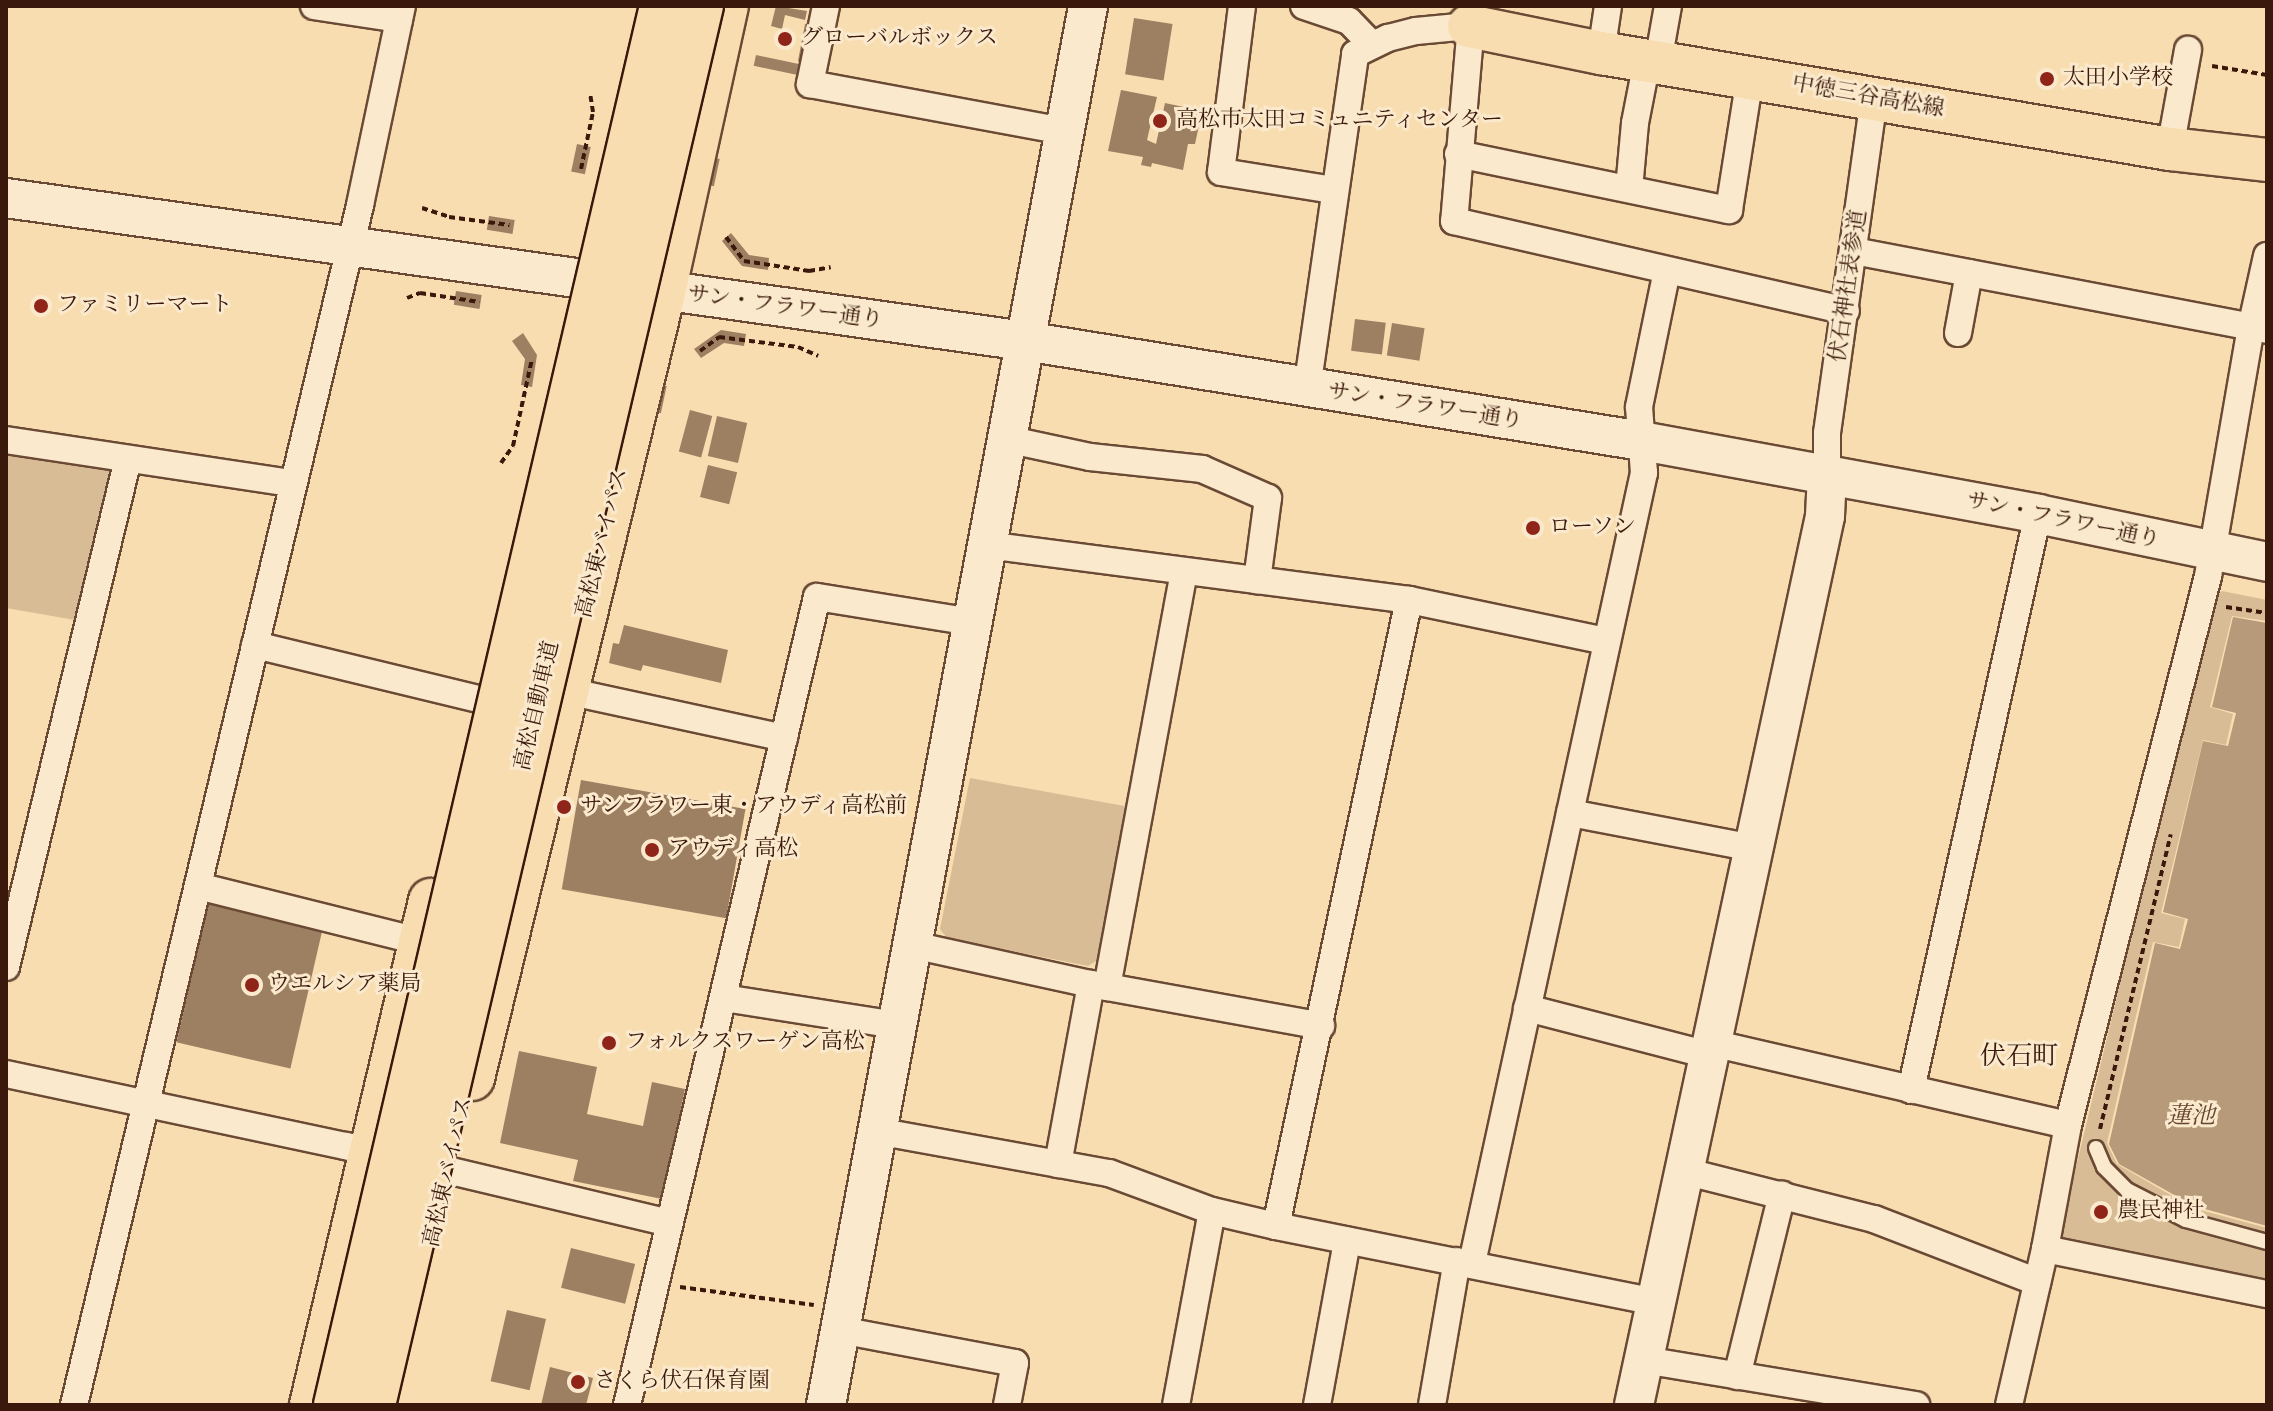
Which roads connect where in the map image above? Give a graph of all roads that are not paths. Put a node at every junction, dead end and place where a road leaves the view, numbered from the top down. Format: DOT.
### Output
graph roads {
  1 [pos="314,6"];
  2 [pos="641,6"];
  3 [pos="662,6"];
  4 [pos="701,6"];
  5 [pos="726,6"];
  6 [pos="826,6"];
  7 [pos="1088,6"];
  8 [pos="1242,6"];
  9 [pos="1304,6"];
  10 [pos="1608,6"];
  11 [pos="1668,6"];
  12 [pos="401,12"];
  13 [pos="1472,16"];
  14 [pos="1372,45"];
  15 [pos="1601,53"];
  16 [pos="2187,56"];
  17 [pos="1653,62"];
  18 [pos="1750,77"];
  19 [pos="1874,97"];
  20 [pos="1063,131"];
  21 [pos="2170,149"];
  22 [pos="1458,154"];
  23 [pos="2267,160"];
  24 [pos="1629,189"];
  25 [pos="1334,190"];
  26 [pos="6,198"];
  27 [pos="350,244"];
  28 [pos="1854,251"];
  29 [pos="2267,256"];
  30 [pos="1667,271"];
  31 [pos="1969,273"];
  32 [pos="579,278"];
  33 [pos="663,292"];
  34 [pos="1846,311"];
  35 [pos="2259,329"];
  36 [pos="1958,333"];
  37 [pos="1025,341"];
  38 [pos="1307,389"];
  39 [pos="1006,439"];
  40 [pos="6,440"];
  41 [pos="1642,441"];
  42 [pos="128,459"];
  43 [pos="1827,474"];
  44 [pos="292,483"];
  45 [pos="2038,514"];
  46 [pos="987,545"];
  47 [pos="2211,552"];
  48 [pos="2267,562"];
  49 [pos="1184,572"];
  50 [pos="1257,580"];
  51 [pos="1409,600"];
  52 [pos="972,622"];
  53 [pos="1605,641"];
  54 [pos="255,645"];
  55 [pos="567,691"];
  56 [pos="479,699"];
  57 [pos="784,738"];
  58 [pos="1570,813"];
  59 [pos="1754,848"];
  60 [pos="198,886"];
  61 [pos="422,942"];
  62 [pos="913,945"];
  63 [pos="6,967"];
  64 [pos="1099,985"];
  65 [pos="724,998"];
  66 [pos="1527,1008"];
  67 [pos="897,1025"];
  68 [pos="1321,1026"];
  69 [pos="1711,1049"];
  70 [pos="6,1074"];
  71 [pos="1911,1090"];
  72 [pos="145,1102"];
  73 [pos="2068,1125"];
  74 [pos="877,1131"];
  75 [pos="2096,1148"];
  76 [pos="371,1152"];
  77 [pos="1058,1164"];
  78 [pos="449,1171"];
  79 [pos="1684,1171"];
  80 [pos="1782,1194"];
  81 [pos="1212,1211"];
  82 [pos="669,1223"];
  83 [pos="1276,1226"];
  84 [pos="1347,1241"];
  85 [pos="2267,1242"];
  86 [pos="2045,1249"];
  87 [pos="1465,1262"];
  88 [pos="2037,1282"];
  89 [pos="2267,1294"];
  90 [pos="1655,1302"];
  91 [pos="842,1320"];
  92 [pos="1644,1360"];
  93 [pos="1737,1376"];
  94 [pos="1775,1394"];
  95 [pos="74,1405"];
  96 [pos="312,1405"];
  97 [pos="336,1405"];
  98 [pos="373,1405"];
  99 [pos="395,1405"];
  100 [pos="627,1405"];
  101 [pos="826,1405"];
  102 [pos="1007,1405"];
  103 [pos="1176,1405"];
  104 [pos="1317,1405"];
  105 [pos="1432,1405"];
  106 [pos="1634,1405"];
  107 [pos="1915,1405"];
  108 [pos="2009,1405"];
  1 -- 12 [label="street"];
  2 -- 32 [label="highway"];
  3 -- 97 [label="highway, 高松自動車道, bridge"];
  4 -- 98 [label="highway, 高松自動車道, bridge"];
  5 -- 33 [label="highway, 高松東バイパス"];
  6 -- 20 [label="street"];
  7 -- 20 [label="street"];
  8 -- 25 [label="street"];
  9 -- 14 [label="street"];
  10 -- 15 [label="street"];
  11 -- 17 [label="street"];
  12 -- 27 [label="street"];
  13 -- 14 [label="street"];
  13 -- 15 [label="main road, 中徳三谷高松線"];
  13 -- 22 [label="street"];
  14 -- 25 [label="street"];
  15 -- 17 [label="main road, 中徳三谷高松線"];
  16 -- 21 [label="street"];
  17 -- 18 [label="main road, 中徳三谷高松線"];
  17 -- 24 [label="street"];
  18 -- 19 [label="main road, 中徳三谷高松線"];
  18 -- 24 [label="street"];
  19 -- 21 [label="main road, 中徳三谷高松線"];
  19 -- 28 [label="street, 伏石神社表参道"];
  20 -- 37 [label="street"];
  21 -- 23 [label="main road, 中徳三谷高松線"];
  22 -- 24 [label="street"];
  22 -- 30 [label="street"];
  25 -- 38 [label="street"];
  26 -- 27 [label="street, サン・フラワー通り"];
  27 -- 32 [label="street, サン・フラワー通り"];
  27 -- 44 [label="street"];
  28 -- 31 [label="street"];
  28 -- 34 [label="street, 伏石神社表参道"];
  29 -- 35 [label="street"];
  30 -- 34 [label="street"];
  30 -- 41 [label="street"];
  31 -- 35 [label="street"];
  31 -- 36 [label="street"];
  32 -- 33 [label="street, サン・フラワー通り"];
  32 -- 56 [label="highway"];
  33 -- 37 [label="street, サン・フラワー通り"];
  33 -- 55 [label="highway, 高松東バイパス"];
  34 -- 43 [label="street, 伏石神社表参道"];
  35 -- 47 [label="street"];
  37 -- 38 [label="street, サン・フラワー通り"];
  37 -- 39 [label="street"];
  38 -- 41 [label="street, サン・フラワー通り"];
  39 -- 46 [label="street"];
  39 -- 50 [label="street"];
  40 -- 42 [label="street"];
  41 -- 43 [label="street, サン・フラワー通り"];
  41 -- 53 [label="street"];
  42 -- 44 [label="street"];
  42 -- 63 [label="street"];
  43 -- 45 [label="street, サン・フラワー通り"];
  43 -- 59 [label="street"];
  44 -- 54 [label="street"];
  45 -- 47 [label="street, サン・フラワー通り"];
  45 -- 71 [label="street"];
  46 -- 49 [label="street"];
  46 -- 52 [label="street"];
  47 -- 48 [label="street, サン・フラワー通り"];
  47 -- 73 [label="street"];
  49 -- 50 [label="street"];
  49 -- 64 [label="street"];
  50 -- 51 [label="street"];
  51 -- 53 [label="street"];
  51 -- 68 [label="street"];
  52 -- 57 [label="street"];
  52 -- 62 [label="street"];
  53 -- 58 [label="street"];
  54 -- 56 [label="street"];
  54 -- 60 [label="street"];
  55 -- 57 [label="street"];
  55 -- 78 [label="highway, 高松東バイパス"];
  56 -- 61 [label="highway"];
  57 -- 65 [label="street"];
  58 -- 59 [label="street"];
  58 -- 66 [label="street"];
  59 -- 69 [label="street"];
  60 -- 61 [label="street"];
  60 -- 72 [label="street"];
  61 -- 76 [label="highway"];
  62 -- 64 [label="street"];
  62 -- 67 [label="street"];
  64 -- 68 [label="street"];
  64 -- 77 [label="street"];
  65 -- 67 [label="street"];
  65 -- 82 [label="street"];
  66 -- 69 [label="street"];
  66 -- 87 [label="street"];
  67 -- 74 [label="street"];
  68 -- 83 [label="street"];
  69 -- 71 [label="street"];
  69 -- 79 [label="street"];
  70 -- 72 [label="street"];
  71 -- 73 [label="street"];
  72 -- 76 [label="street"];
  72 -- 95 [label="street"];
  73 -- 86 [label="street"];
  74 -- 77 [label="street"];
  74 -- 91 [label="street"];
  75 -- 85 [label="lane"];
  76 -- 78 [label="street"];
  76 -- 96 [label="highway"];
  77 -- 81 [label="street"];
  78 -- 82 [label="street"];
  78 -- 99 [label="highway, 高松東バイパス"];
  79 -- 80 [label="street"];
  79 -- 90 [label="street"];
  80 -- 88 [label="street"];
  80 -- 93 [label="street"];
  81 -- 83 [label="street"];
  81 -- 103 [label="street"];
  82 -- 100 [label="street"];
  83 -- 84 [label="street"];
  84 -- 87 [label="street"];
  84 -- 104 [label="street"];
  86 -- 88 [label="street"];
  86 -- 89 [label="street"];
  87 -- 90 [label="street"];
  87 -- 105 [label="street"];
  88 -- 108 [label="street"];
  90 -- 92 [label="street"];
  91 -- 101 [label="street"];
  91 -- 102 [label="street"];
  92 -- 93 [label="street"];
  92 -- 106 [label="street"];
  93 -- 94 [label="street"];
  94 -- 107 [label="street"];
}
